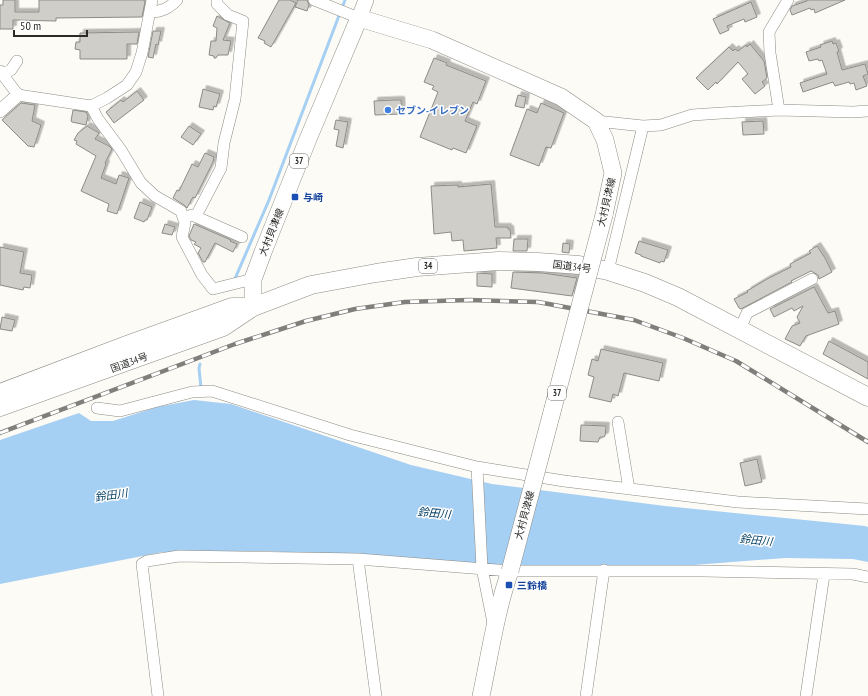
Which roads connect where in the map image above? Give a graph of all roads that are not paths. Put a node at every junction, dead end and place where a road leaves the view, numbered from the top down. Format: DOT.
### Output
graph roads {
  1 [pos="152,0"];
  2 [pos="177,0"];
  3 [pos="217,0"];
  4 [pos="314,0"];
  5 [pos="366,0"];
  6 [pos="788,0"];
  7 [pos="150,12"];
  8 [pos="353,16"];
  9 [pos="17,60"];
  10 [pos="1,73"];
  11 [pos="18,95"];
  12 [pos="91,106"];
  13 [pos="1,110"];
  14 [pos="779,110"];
  15 [pos="868,111"];
  16 [pos="596,121"];
  17 [pos="643,126"];
  18 [pos="196,216"];
  19 [pos="183,218"];
  20 [pos="242,237"];
  21 [pos="608,271"];
  22 [pos="812,279"];
  23 [pos="247,281"];
  24 [pos="253,307"];
  25 [pos="740,329"];
  26 [pos="0,393"];
  27 [pos="868,398"];
  28 [pos="0,407"];
  29 [pos="97,408"];
  30 [pos="618,422"];
  31 [pos="478,472"];
  32 [pos="629,489"];
  33 [pos="868,509"];
  34 [pos="358,559"];
  35 [pos="482,565"];
  36 [pos="604,570"];
  37 [pos="510,571"];
  38 [pos="824,575"];
  39 [pos="868,577"];
  40 [pos="494,631"];
  41 [pos="158,696"];
  42 [pos="376,696"];
  43 [pos="481,696"];
  44 [pos="586,696"];
  45 [pos="806,696"];
  1 -- 7 [label="street"];
  2 -- 7 [label="street"];
  3 -- 18 [label="street"];
  4 -- 8 [label="street"];
  5 -- 8 [label="main road"];
  6 -- 14 [label="street"];
  7 -- 12 [label="street"];
  8 -- 16 [label="main road, 大村貝津線 / 37"];
  8 -- 23 [label="main road, 大村貝津線 / 37"];
  9 -- 10 [label="street"];
  10 -- 11 [label="street"];
  11 -- 12 [label="street"];
  11 -- 13 [label="street"];
  12 -- 19 [label="street"];
  14 -- 15 [label="street"];
  14 -- 17 [label="street"];
  16 -- 17 [label="street"];
  16 -- 37 [label="main road, 大村貝津線 / 37, bridge"];
  17 -- 21 [label="street"];
  18 -- 19 [label="street"];
  18 -- 20 [label="street"];
  19 -- 23 [label="street"];
  21 -- 24 [label="highway, 国道34号 / 34"];
  21 -- 25 [label="highway, 国道34号 / 34"];
  22 -- 25 [label="street"];
  23 -- 24 [label="main road, 大村貝津線 / 37"];
  24 -- 26 [label="highway, 国道34号 / 34"];
  24 -- 28 [label="highway, 国道34号 / 34"];
  25 -- 27 [label="highway, 国道34号 / 34"];
  29 -- 31 [label="street"];
  30 -- 32 [label="street"];
  31 -- 32 [label="street"];
  31 -- 35 [label="street"];
  32 -- 33 [label="street"];
  34 -- 35 [label="street"];
  34 -- 41 [label="street"];
  34 -- 42 [label="street"];
  35 -- 37 [label="street"];
  35 -- 40 [label="street"];
  36 -- 37 [label="street"];
  36 -- 38 [label="street"];
  36 -- 44 [label="street"];
  37 -- 40 [label="main road, 大村貝津線 / 37"];
  38 -- 39 [label="street"];
  38 -- 45 [label="street"];
  40 -- 43 [label="main road, 大村貝津線 / 37"];
}
